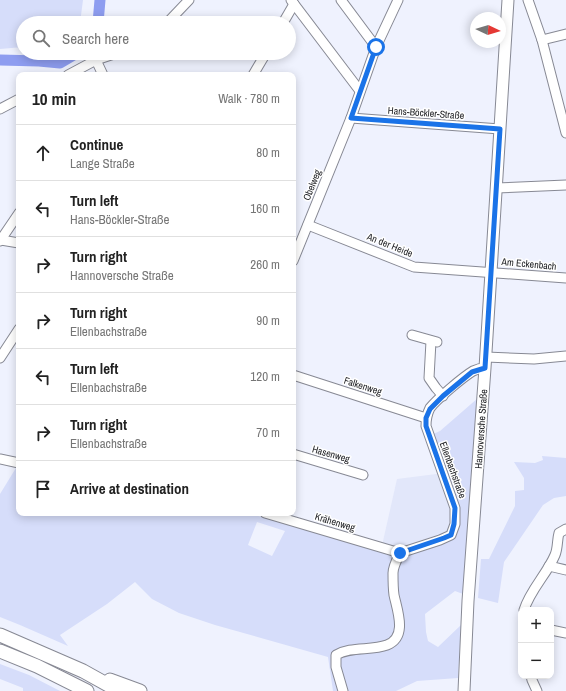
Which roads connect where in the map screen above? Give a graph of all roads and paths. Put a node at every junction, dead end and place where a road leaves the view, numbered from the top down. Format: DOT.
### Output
graph roads {
  1 [pos="189,0"];
  2 [pos="341,0"];
  3 [pos="398,0"];
  4 [pos="508,0"];
  5 [pos="528,0"];
  6 [pos="292,2"];
  7 [pos="174,16"];
  8 [pos="286,16"];
  9 [pos="566,34"];
  10 [pos="542,40"];
  11 [pos="376,47"];
  12 [pos="96,60"];
  13 [pos="262,60"];
  14 [pos="75,72"];
  15 [pos="102,72"];
  16 [pos="255,72"];
  17 [pos="360,92"];
  18 [pos="16,101"];
  19 [pos="0,109"];
  20 [pos="351,118"];
  21 [pos="500,129"];
  22 [pos="566,133"];
  23 [pos="566,185"];
  24 [pos="496,188"];
  25 [pos="16,217"];
  26 [pos="308,224"];
  27 [pos="0,240"];
  28 [pos="16,243"];
  29 [pos="296,251"];
  30 [pos="491,272"];
  31 [pos="566,278"];
  32 [pos="16,334"];
  33 [pos="412,335"];
  34 [pos="566,356"];
  35 [pos="0,358"];
  36 [pos="485,363"];
  37 [pos="296,376"];
  38 [pos="443,396"];
  39 [pos="426,418"];
  40 [pos="296,455"];
  41 [pos="0,459"];
  42 [pos="16,461"];
  43 [pos="363,474"];
  44 [pos="275,516"];
  45 [pos="566,529"];
  46 [pos="400,553"];
  47 [pos="549,566"];
  48 [pos="566,570"];
  49 [pos="525,607"];
  50 [pos="554,631"];
  51 [pos="566,633"];
  52 [pos="0,635"];
  53 [pos="0,651"];
  54 [pos="83,671"];
  55 [pos="532,679"];
  56 [pos="87,691"];
  57 [pos="119,691"];
  58 [pos="140,691"];
  59 [pos="343,691"];
  60 [pos="464,691"];
  61 [pos="536,691"];
  1 -- 7 [label="street"];
  2 -- 11 [label="street"];
  3 -- 11 [label="street, Obelweg"];
  4 -- 21 [label="main road, Hannoversche Straße"];
  5 -- 10 [label="street"];
  6 -- 8 [label="street"];
  6 -- 17 [label="street"];
  9 -- 10 [label="street"];
  10 -- 22 [label="street"];
  11 -- 17 [label="street, Obelweg"];
  12 -- 14 [label="street"];
  12 -- 15 [label="street"];
  13 -- 16 [label="street"];
  17 -- 20 [label="street, Obelweg"];
  18 -- 19 [label="street"];
  20 -- 21 [label="street, Hans-Böckler-Straße"];
  20 -- 26 [label="street, Obelweg"];
  21 -- 24 [label="main road, Hannoversche Straße"];
  23 -- 24 [label="street"];
  24 -- 30 [label="main road, Hannoversche Straße"];
  25 -- 27 [label="street"];
  26 -- 29 [label="street, Obelweg"];
  26 -- 30 [label="street, An der Heide"];
  27 -- 28 [label="street"];
  30 -- 31 [label="street, Am Eckenbach"];
  30 -- 36 [label="main road, Hannoversche Straße"];
  32 -- 35 [label="street"];
  33 -- 38 [label="street"];
  34 -- 36 [label="street"];
  36 -- 38 [label="street"];
  36 -- 60 [label="main road, Hannoversche Straße"];
  37 -- 39 [label="street, Falkenweg"];
  38 -- 39 [label="street"];
  39 -- 46 [label="street, Ellenbachstraße"];
  40 -- 43 [label="street, Hasenweg"];
  41 -- 42 [label="street"];
  44 -- 46 [label="street, Krähenweg"];
  45 -- 47 [label="street"];
  46 -- 59 [label="street"];
  47 -- 48 [label="street"];
  47 -- 49 [label="street"];
  50 -- 51 [label="street"];
  52 -- 54 [label="highway"];
  53 -- 56 [label="highway"];
  54 -- 57 [label="highway"];
  54 -- 58 [label="highway"];
  55 -- 61 [label="street"];
}
